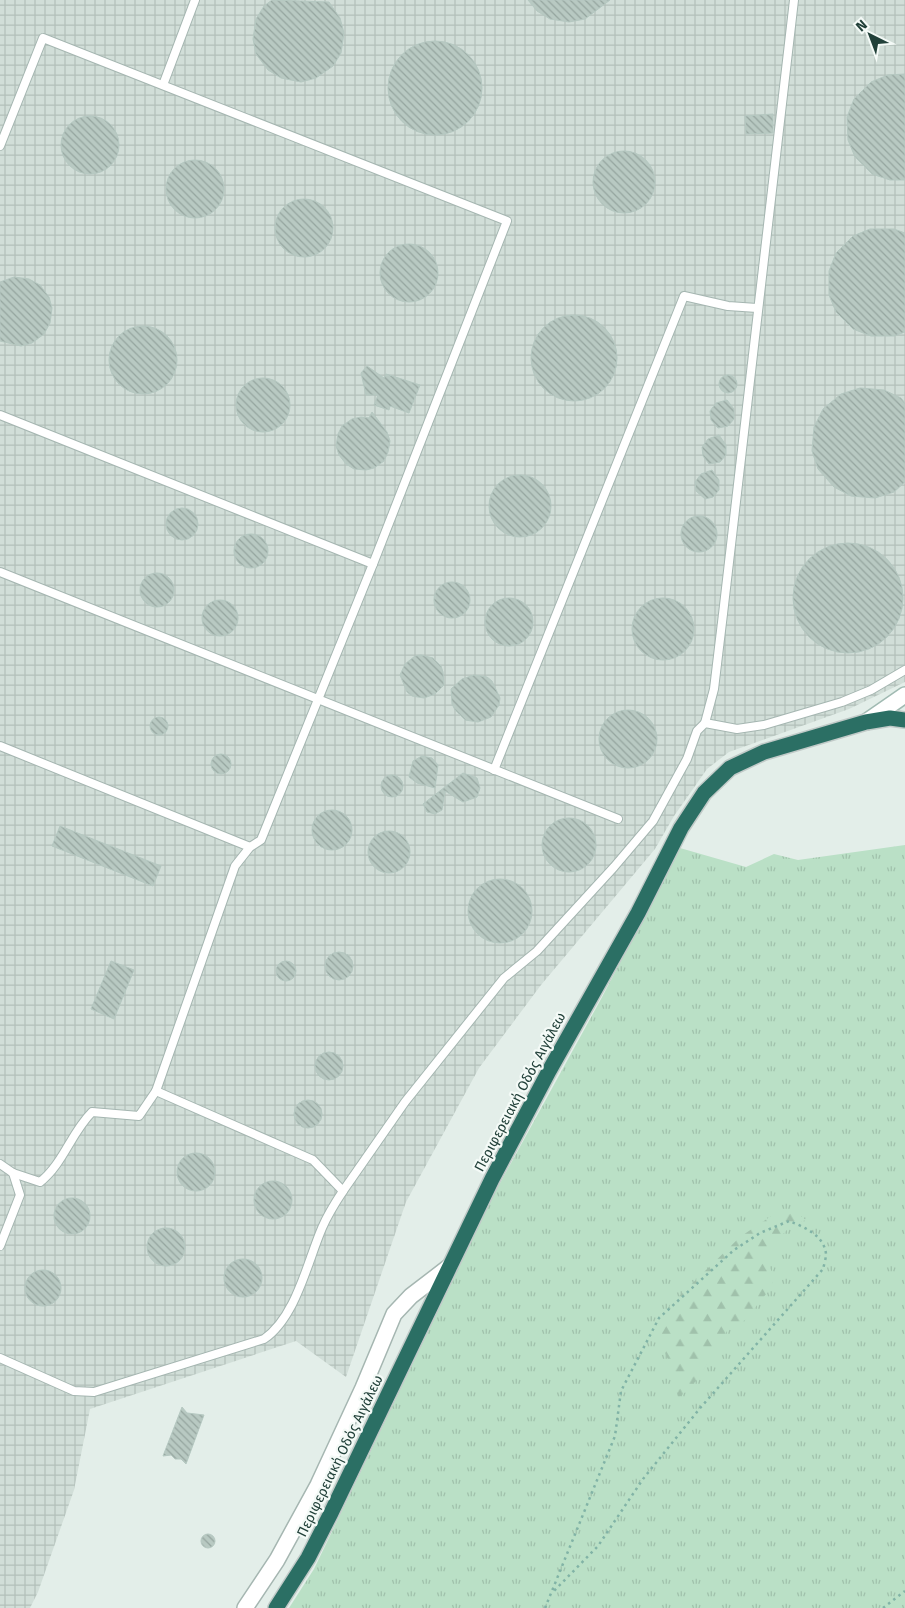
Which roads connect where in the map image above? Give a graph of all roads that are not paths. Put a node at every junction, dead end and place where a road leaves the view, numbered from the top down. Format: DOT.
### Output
graph roads {
  1 [pos="195,0"];
  2 [pos="794,0"];
  3 [pos="162,85"];
  4 [pos="0,146"];
  5 [pos="757,308"];
  6 [pos="0,416"];
  7 [pos="374,564"];
  8 [pos="0,572"];
  9 [pos="905,670"];
  10 [pos="903,699"];
  11 [pos="319,700"];
  12 [pos="905,720"];
  13 [pos="705,722"];
  14 [pos="866,722"];
  15 [pos="0,746"];
  16 [pos="494,770"];
  17 [pos="618,819"];
  18 [pos="250,847"];
  19 [pos="156,1091"];
  20 [pos="0,1164"];
  21 [pos="13,1173"];
  22 [pos="343,1191"];
  23 [pos="0,1246"];
  24 [pos="450,1266"];
  25 [pos="0,1358"];
  26 [pos="245,1608"];
  27 [pos="276,1608"];
  1 -- 3 [label="lane"];
  2 -- 5 [label="lane"];
  3 -- 4 [label="lane"];
  3 -- 7 [label="lane"];
  5 -- 13 [label="lane"];
  5 -- 16 [label="lane"];
  6 -- 7 [label="lane"];
  7 -- 11 [label="lane"];
  8 -- 11 [label="lane"];
  9 -- 13 [label="lane"];
  10 -- 14 [label="street"];
  11 -- 16 [label="lane"];
  11 -- 18 [label="lane"];
  12 -- 14 [label="highway, Περιφερειακή Οδός Αιγάλεω"];
  13 -- 22 [label="lane"];
  14 -- 24 [label="highway, Περιφερειακή Οδός Αιγάλεω"];
  15 -- 18 [label="lane"];
  16 -- 17 [label="lane"];
  18 -- 19 [label="lane"];
  19 -- 21 [label="lane"];
  19 -- 22 [label="lane"];
  20 -- 21 [label="lane"];
  21 -- 23 [label="lane"];
  22 -- 25 [label="lane"];
  24 -- 26 [label="street"];
  24 -- 27 [label="highway, Περιφερειακή Οδός Αιγάλεω"];
}
